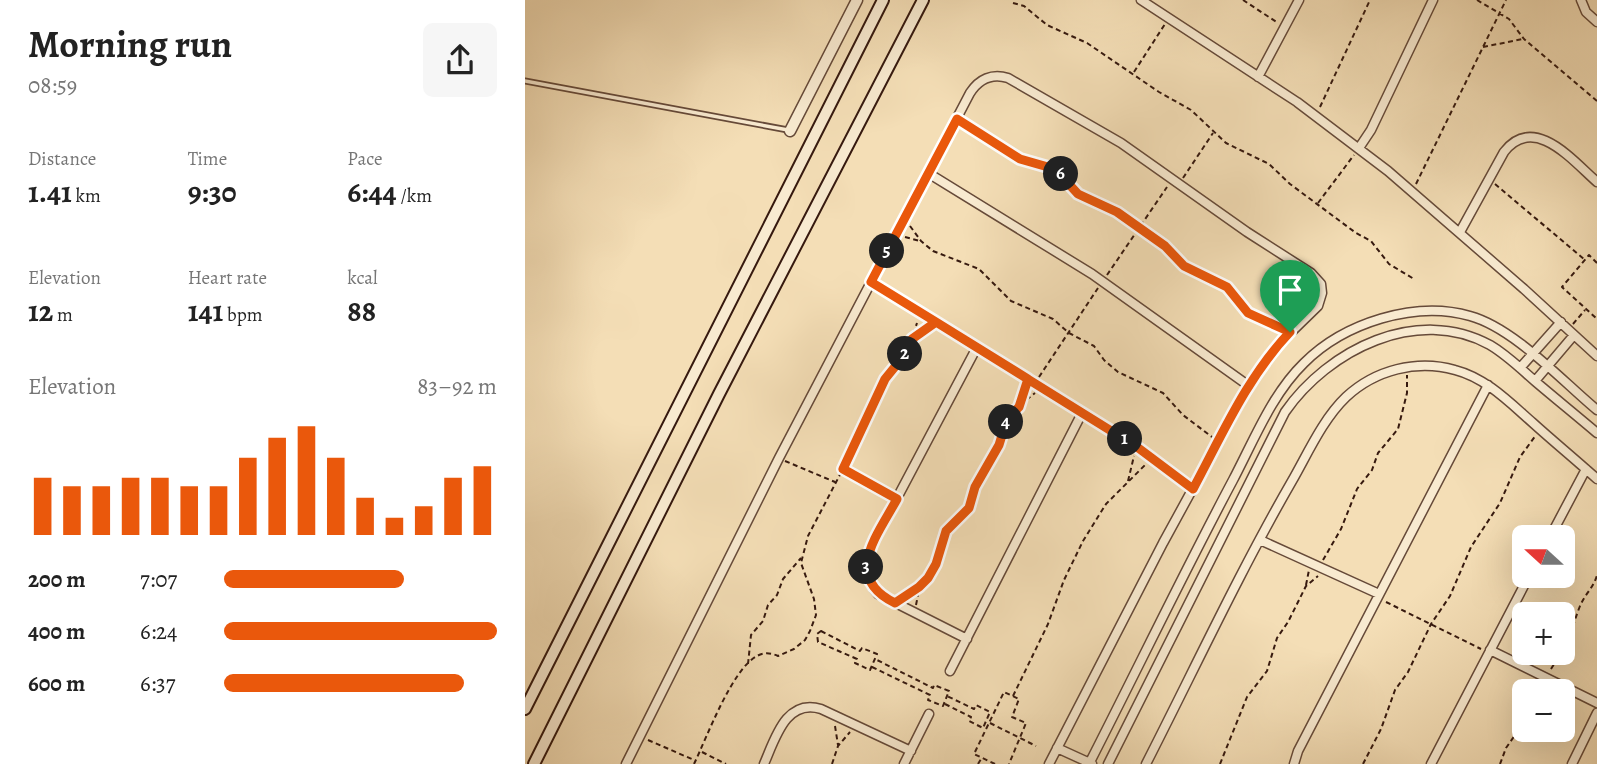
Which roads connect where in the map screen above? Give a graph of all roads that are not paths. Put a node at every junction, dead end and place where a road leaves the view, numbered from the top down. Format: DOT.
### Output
graph roads {
  1 [pos="857,0"];
  2 [pos="883,0"];
  3 [pos="923,0"];
  4 [pos="1141,0"];
  5 [pos="1299,0"];
  6 [pos="1433,0"];
  7 [pos="1581,0"];
  8 [pos="1597,22"];
  9 [pos="1258,77"];
  10 [pos="525,81"];
  11 [pos="790,131"];
  12 [pos="1359,148"];
  13 [pos="928,173"];
  14 [pos="1597,182"];
  15 [pos="1460,232"];
  16 [pos="871,282"];
  17 [pos="1561,322"];
  18 [pos="1571,332"];
  19 [pos="977,347"];
  20 [pos="1532,354"];
  21 [pos="1597,356"];
  22 [pos="1547,367"];
  23 [pos="1520,368"];
  24 [pos="1535,382"];
  25 [pos="1488,385"];
  26 [pos="1249,386"];
  27 [pos="1597,410"];
  28 [pos="1082,413"];
  29 [pos="1597,433"];
  30 [pos="1586,469"];
  31 [pos="1597,479"];
  32 [pos="1193,489"];
  33 [pos="1556,525"];
  34 [pos="1260,540"];
  35 [pos="1523,588"];
  36 [pos="1379,596"];
  37 [pos="967,639"];
  38 [pos="1489,652"];
  39 [pos="950,671"];
  40 [pos="1597,703"];
  41 [pos="525,709"];
  42 [pos="1597,713"];
  43 [pos="929,714"];
  44 [pos="1057,748"];
  45 [pos="911,751"];
  46 [pos="534,764"];
  47 [pos="626,764"];
  48 [pos="764,764"];
  49 [pos="904,764"];
  50 [pos="1050,764"];
  51 [pos="1090,764"];
  52 [pos="1108,764"];
  53 [pos="1146,764"];
  54 [pos="1294,764"];
  55 [pos="1431,764"];
  56 [pos="1572,764"];
  1 -- 11 [label="street"];
  2 -- 41 [label="main road"];
  3 -- 46 [label="main road"];
  4 -- 9 [label="street"];
  5 -- 9 [label="street"];
  6 -- 12 [label="street"];
  7 -- 8 [label="street"];
  9 -- 12 [label="street"];
  10 -- 11 [label="lane"];
  12 -- 15 [label="street"];
  13 -- 16 [label="street"];
  13 -- 26 [label="street"];
  13 -- 26 [label="street"];
  14 -- 15 [label="street"];
  15 -- 17 [label="street"];
  16 -- 19 [label="street"];
  16 -- 47 [label="street"];
  17 -- 18 [label="street"];
  17 -- 20 [label="street"];
  18 -- 21 [label="street"];
  18 -- 22 [label="street"];
  19 -- 28 [label="street"];
  19 -- 37 [label="street"];
  20 -- 22 [label="street"];
  20 -- 23 [label="street"];
  20 -- 51 [label="street"];
  22 -- 24 [label="street"];
  22 -- 27 [label="street"];
  23 -- 24 [label="street"];
  23 -- 52 [label="street"];
  24 -- 29 [label="street"];
  25 -- 30 [label="street"];
  25 -- 34 [label="street"];
  25 -- 36 [label="street"];
  26 -- 32 [label="street"];
  28 -- 32 [label="street"];
  28 -- 37 [label="street"];
  30 -- 31 [label="street"];
  30 -- 33 [label="street"];
  32 -- 44 [label="street"];
  34 -- 36 [label="street"];
  34 -- 53 [label="street"];
  35 -- 38 [label="street"];
  36 -- 54 [label="street"];
  37 -- 39 [label="street"];
  38 -- 40 [label="street"];
  38 -- 55 [label="street"];
  42 -- 56 [label="street"];
  43 -- 45 [label="street"];
  44 -- 50 [label="street"];
  44 -- 51 [label="street"];
  45 -- 48 [label="street"];
  45 -- 49 [label="street"];
}
